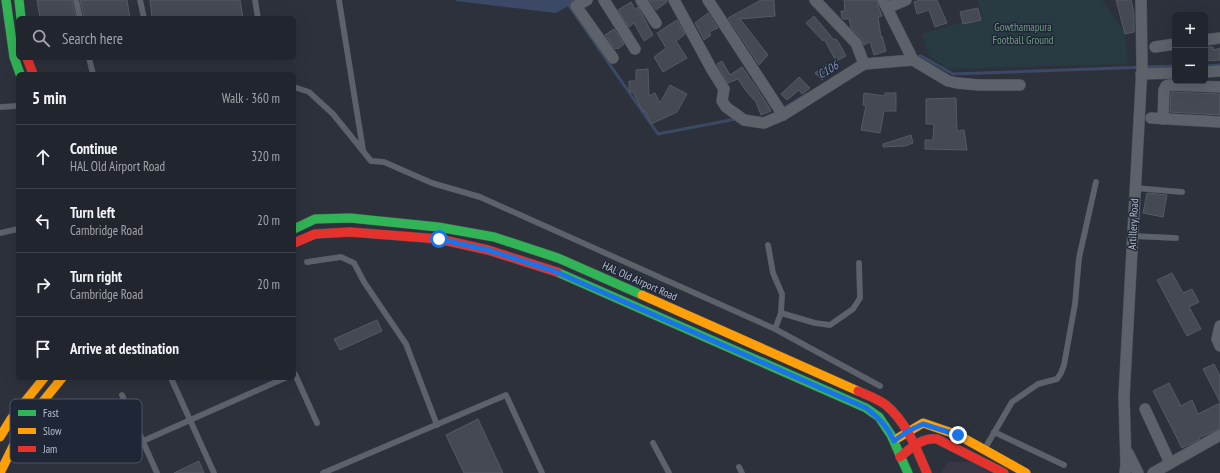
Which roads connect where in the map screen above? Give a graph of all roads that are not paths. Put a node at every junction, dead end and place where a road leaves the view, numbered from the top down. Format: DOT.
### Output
graph roads {
  1 [pos="6,0"];
  2 [pos="19,0"];
  3 [pos="76,0"];
  4 [pos="140,0"];
  5 [pos="255,0"];
  6 [pos="339,0"];
  7 [pos="587,0"];
  8 [pos="604,0"];
  9 [pos="641,0"];
  10 [pos="674,0"];
  11 [pos="708,0"];
  12 [pos="906,0"];
  13 [pos="1141,0"];
  14 [pos="818,1"];
  15 [pos="885,4"];
  16 [pos="21,16"];
  17 [pos="80,16"];
  18 [pos="144,16"];
  19 [pos="258,16"];
  20 [pos="656,23"];
  21 [pos="1220,38"];
  22 [pos="1208,40"];
  23 [pos="1172,44"];
  24 [pos="1155,47"];
  25 [pos="635,49"];
  26 [pos="613,58"];
  27 [pos="28,60"];
  28 [pos="90,60"];
  29 [pos="913,60"];
  30 [pos="863,61"];
  31 [pos="1220,71"];
  32 [pos="19,72"];
  33 [pos="32,72"];
  34 [pos="92,72"];
  35 [pos="1208,72"];
  36 [pos="1172,73"];
  37 [pos="1141,74"];
  38 [pos="1020,85"];
  39 [pos="1220,87"];
  40 [pos="296,88"];
  41 [pos="16,106"];
  42 [pos="0,107"];
  43 [pos="783,115"];
  44 [pos="1151,118"];
  45 [pos="1163,119"];
  46 [pos="1220,122"];
  47 [pos="363,151"];
  48 [pos="1096,182"];
  49 [pos="1135,188"];
  50 [pos="1182,192"];
  51 [pos="296,228"];
  52 [pos="16,229"];
  53 [pos="0,233"];
  54 [pos="1132,236"];
  55 [pos="1176,238"];
  56 [pos="296,242"];
  57 [pos="768,245"];
  58 [pos="307,262"];
  59 [pos="859,263"];
  60 [pos="780,313"];
  61 [pos="1220,326"];
  62 [pos="775,330"];
  63 [pos="1219,341"];
  64 [pos="296,377"];
  65 [pos="42,380"];
  66 [pos="60,380"];
  67 [pos="172,380"];
  68 [pos="280,380"];
  69 [pos="880,386"];
  70 [pos="122,395"];
  71 [pos="27,399"];
  72 [pos="45,399"];
  73 [pos="124,399"];
  74 [pos="1145,409"];
  75 [pos="10,419"];
  76 [pos="190,420"];
  77 [pos="317,423"];
  78 [pos="437,424"];
  79 [pos="908,431"];
  80 [pos="994,432"];
  81 [pos="1220,435"];
  82 [pos="0,437"];
  83 [pos="142,441"];
  84 [pos="894,441"];
  85 [pos="653,443"];
  86 [pos="915,445"];
  87 [pos="1126,449"];
  88 [pos="984,450"];
  89 [pos="10,453"];
  90 [pos="900,457"];
  91 [pos="1170,463"];
  92 [pos="1064,465"];
  93 [pos="739,467"];
  94 [pos="0,473"];
  95 [pos="157,473"];
  96 [pos="214,473"];
  97 [pos="323,473"];
  98 [pos="542,473"];
  99 [pos="669,473"];
  100 [pos="742,473"];
  101 [pos="908,473"];
  102 [pos="927,473"];
  103 [pos="1004,473"];
  104 [pos="1026,473"];
  105 [pos="1124,473"];
  106 [pos="1138,473"];
  107 [pos="1153,473"];
  1 -- 32 [label="main road"];
  2 -- 16 [label="main road"];
  3 -- 17 [label="lane"];
  4 -- 18 [label="lane"];
  5 -- 19 [label="lane"];
  6 -- 47 [label="lane"];
  7 -- 26 [label="street"];
  8 -- 25 [label="street"];
  9 -- 20 [label="street"];
  10 -- 43 [label="street"];
  11 -- 43 [label="street"];
  12 -- 15 [label="street"];
  13 -- 37 [label="street, Artillery Road"];
  14 -- 30 [label="street"];
  15 -- 29 [label="street"];
  21 -- 22 [label="street"];
  23 -- 24 [label="street"];
  27 -- 33 [label="main road"];
  28 -- 34 [label="lane"];
  29 -- 30 [label="street"];
  29 -- 38 [label="street"];
  30 -- 43 [label="street"];
  31 -- 35 [label="street"];
  36 -- 37 [label="street"];
  37 -- 49 [label="street, Artillery Road"];
  39 -- 45 [label="street"];
  40 -- 47 [label="lane"];
  41 -- 42 [label="lane"];
  44 -- 45 [label="street"];
  45 -- 46 [label="street"];
  47 -- 62 [label="lane"];
  48 -- 80 [label="lane"];
  49 -- 50 [label="lane"];
  49 -- 54 [label="street, Artillery Road"];
  51 -- 79 [label="main road, HAL Old Airport Road"];
  52 -- 53 [label="lane"];
  54 -- 55 [label="lane"];
  54 -- 87 [label="street, Artillery Road"];
  56 -- 84 [label="main road"];
  57 -- 60 [label="lane"];
  58 -- 78 [label="lane"];
  59 -- 60 [label="lane"];
  60 -- 62 [label="lane"];
  61 -- 63 [label="street"];
  62 -- 69 [label="lane"];
  64 -- 77 [label="lane"];
  65 -- 71 [label="main road"];
  66 -- 72 [label="main road"];
  67 -- 76 [label="lane"];
  68 -- 76 [label="lane"];
  70 -- 73 [label="lane"];
  74 -- 91 [label="street"];
  75 -- 82 [label="main road"];
  76 -- 83 [label="lane"];
  76 -- 96 [label="lane"];
  78 -- 97 [label="lane"];
  78 -- 98 [label="lane"];
  79 -- 84 [label="main road"];
  79 -- 86 [label="main road, HAL Old Airport Road"];
  79 -- 88 [label="main road"];
  80 -- 88 [label="lane"];
  80 -- 92 [label="lane"];
  81 -- 91 [label="street"];
  83 -- 95 [label="lane"];
  84 -- 90 [label="main road"];
  85 -- 99 [label="lane"];
  86 -- 90 [label="main road"];
  86 -- 102 [label="main road, HAL Old Airport Road"];
  86 -- 103 [label="main road"];
  87 -- 105 [label="street, Artillery Road"];
  87 -- 106 [label="street, Artillery Road"];
  88 -- 104 [label="main road"];
  89 -- 94 [label="main road"];
  90 -- 101 [label="main road"];
  91 -- 107 [label="street"];
  93 -- 100 [label="lane"];
}
